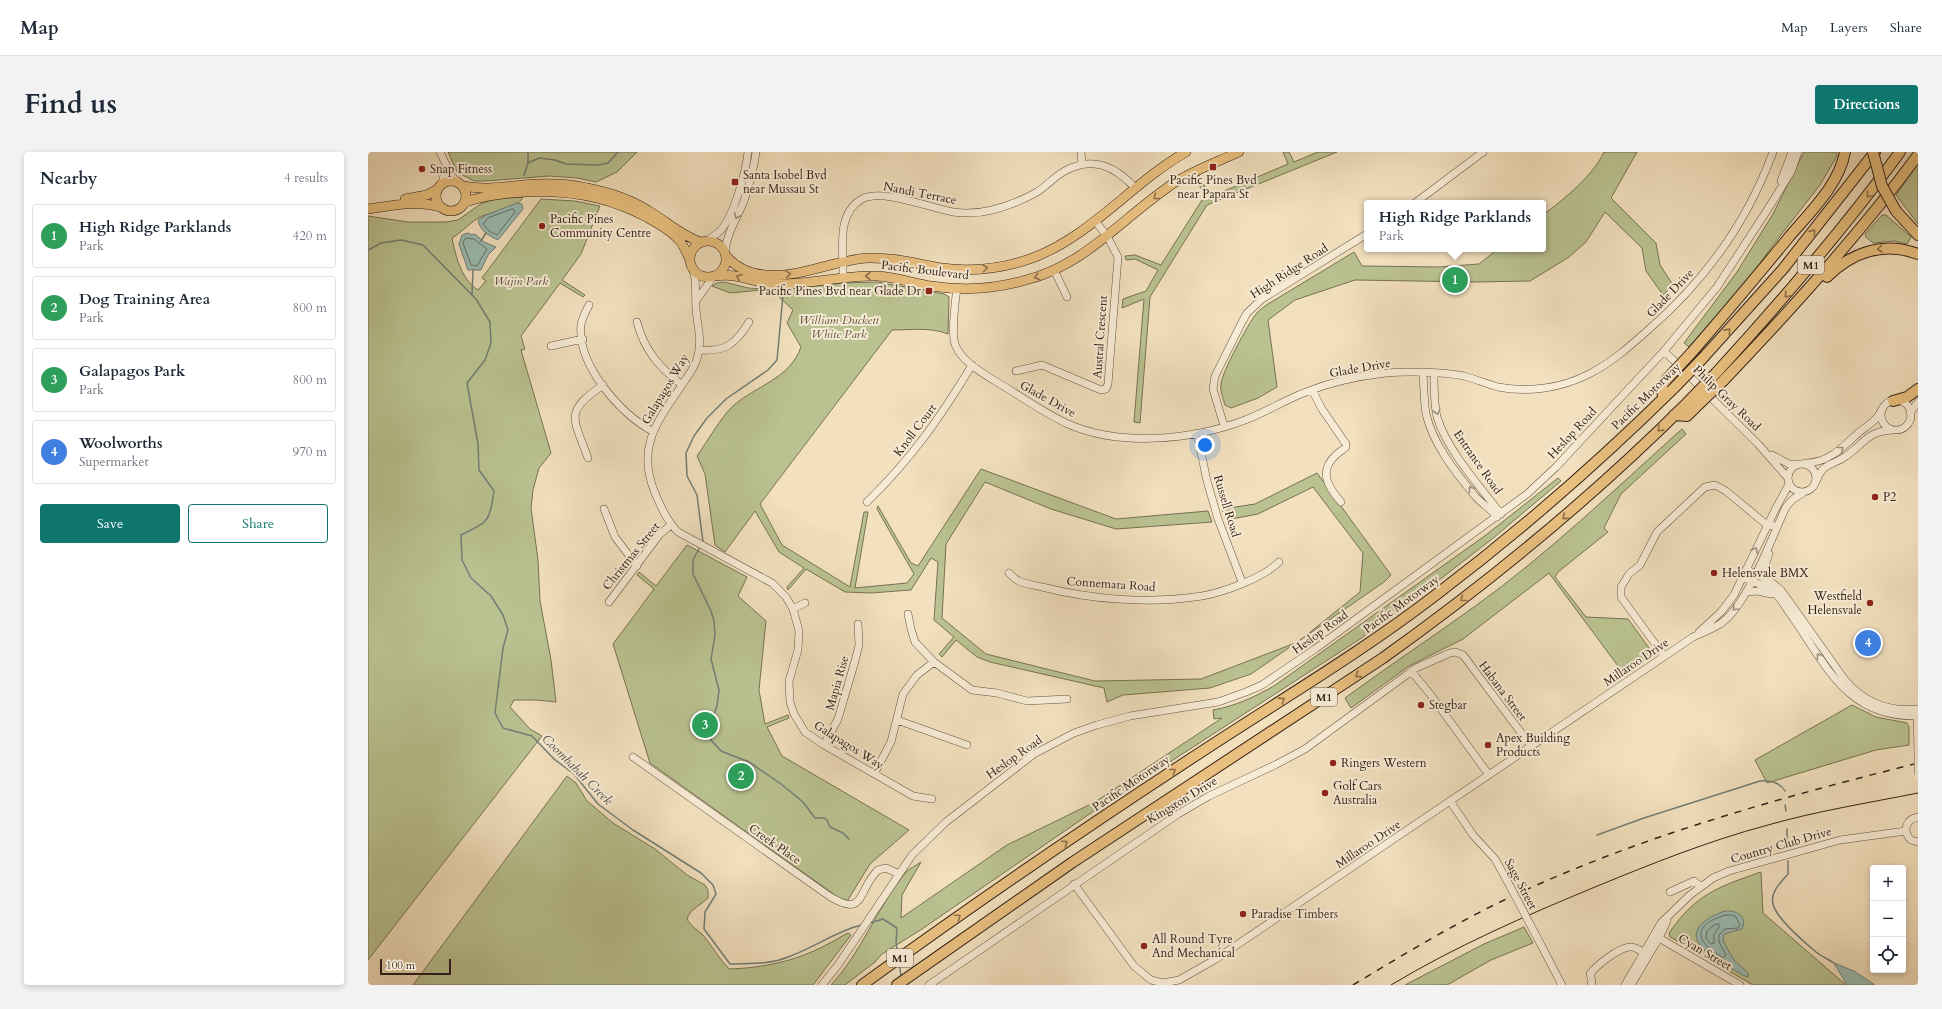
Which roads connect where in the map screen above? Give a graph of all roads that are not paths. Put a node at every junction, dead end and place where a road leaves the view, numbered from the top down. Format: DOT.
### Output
graph roads {
  1 [pos="440,152"];
  2 [pos="748,152"];
  3 [pos="756,152"];
  4 [pos="1081,152"];
  5 [pos="1186,152"];
  6 [pos="1239,152"];
  7 [pos="1483,152"];
  8 [pos="1773,152"];
  9 [pos="1792,152"];
  10 [pos="1798,152"];
  11 [pos="1846,152"];
  12 [pos="1874,152"];
  13 [pos="1900,152"];
  14 [pos="1918,155"];
  15 [pos="1082,164"];
  16 [pos="446,165"];
  17 [pos="461,184"];
  18 [pos="438,188"];
  19 [pos="1135,188"];
  20 [pos="1774,198"];
  21 [pos="1419,200"];
  22 [pos="466,202"];
  23 [pos="368,203"];
  24 [pos="440,206"];
  25 [pos="368,209"];
  26 [pos="1095,221"];
  27 [pos="1918,235"];
  28 [pos="1107,236"];
  29 [pos="1364,236"];
  30 [pos="704,241"];
  31 [pos="726,254"];
  32 [pos="1918,254"];
  33 [pos="844,260"];
  34 [pos="691,264"];
  35 [pos="1054,270"];
  36 [pos="714,276"];
  37 [pos="843,277"];
  38 [pos="1816,282"];
  39 [pos="957,288"];
  40 [pos="1067,297"];
  41 [pos="696,301"];
  42 [pos="589,304"];
  43 [pos="637,322"];
  44 [pos="749,322"];
  45 [pos="582,339"];
  46 [pos="551,346"];
  47 [pos="699,350"];
  48 [pos="1664,351"];
  49 [pos="972,365"];
  50 [pos="1016,371"];
  51 [pos="1423,374"];
  52 [pos="1434,374"];
  53 [pos="603,384"];
  54 [pos="682,384"];
  55 [pos="1670,384"];
  56 [pos="1312,390"];
  57 [pos="1918,390"];
  58 [pos="1893,401"];
  59 [pos="1918,402"];
  60 [pos="1691,405"];
  61 [pos="1882,409"];
  62 [pos="1910,413"];
  63 [pos="1224,426"];
  64 [pos="1893,430"];
  65 [pos="652,431"];
  66 [pos="1197,433"];
  67 [pos="1445,437"];
  68 [pos="1437,442"];
  69 [pos="1758,444"];
  70 [pos="588,458"];
  71 [pos="1797,464"];
  72 [pos="1805,464"];
  73 [pos="1817,480"];
  74 [pos="1789,481"];
  75 [pos="1804,492"];
  76 [pos="867,502"];
  77 [pos="1341,502"];
  78 [pos="604,509"];
  79 [pos="1499,516"];
  80 [pos="671,525"];
  81 [pos="1767,525"];
  82 [pos="1776,528"];
  83 [pos="1279,562"];
  84 [pos="637,566"];
  85 [pos="1746,569"];
  86 [pos="1009,573"];
  87 [pos="1755,574"];
  88 [pos="1742,577"];
  89 [pos="1242,582"];
  90 [pos="1752,582"];
  91 [pos="1770,582"];
  92 [pos="1746,592"];
  93 [pos="1777,596"];
  94 [pos="609,602"];
  95 [pos="805,603"];
  96 [pos="793,609"];
  97 [pos="1796,612"];
  98 [pos="908,614"];
  99 [pos="858,624"];
  100 [pos="1801,630"];
  101 [pos="1693,637"];
  102 [pos="1455,652"];
  103 [pos="1664,656"];
  104 [pos="934,662"];
  105 [pos="1411,671"];
  106 [pos="1067,699"];
  107 [pos="1917,712"];
  108 [pos="897,720"];
  109 [pos="824,745"];
  110 [pos="967,745"];
  111 [pos="1531,746"];
  112 [pos="1918,752"];
  113 [pos="633,757"];
  114 [pos="874,774"];
  115 [pos="1489,775"];
  116 [pos="1918,775"];
  117 [pos="932,799"];
  118 [pos="1450,801"];
  119 [pos="1918,814"];
  120 [pos="1906,831"];
  121 [pos="1918,842"];
  122 [pos="899,874"];
  123 [pos="1074,884"];
  124 [pos="1701,887"];
  125 [pos="1670,892"];
  126 [pos="1674,911"];
  127 [pos="1659,938"];
  128 [pos="1646,955"];
  129 [pos="822,985"];
  130 [pos="862,985"];
  131 [pos="897,985"];
  132 [pos="930,985"];
  133 [pos="1562,985"];
  134 [pos="1591,985"];
  135 [pos="1625,985"];
  136 [pos="1632,985"];
  137 [pos="1740,985"];
  1 -- 16 [label="street"];
  2 -- 30 [label="street"];
  3 -- 31 [label="street, one-way"];
  4 -- 15 [label="street"];
  5 -- 19 [label="main road"];
  6 -- 28 [label="main road, Pacific Boulevard, one-way"];
  7 -- 21 [label="street"];
  8 -- 52 [label="street, Glade Drive"];
  9 -- 20 [label="street, Heslop Road"];
  10 -- 20 [label="street, Heslop Road"];
  11 -- 55 [label="highway, bridge"];
  12 -- 27 [label="highway, bridge"];
  55 -- 12 [label="highway, Pacific Motorway / M1, one-way, bridge"];
  13 -- 60 [label="highway, M1, one-way, bridge"];
  14 -- 38 [label="highway"];
  15 -- 19 [label="street, Nandi Terrace"];
  15 -- 33 [label="street, Nandi Terrace"];
  16 -- 17 [label="street"];
  16 -- 18 [label="street"];
  17 -- 18 [label="main road"];
  17 -- 22 [label="main road"];
  17 -- 30 [label="main road"];
  18 -- 23 [label="main road"];
  18 -- 24 [label="main road"];
  19 -- 26 [label="main road"];
  20 -- 48 [label="street, Heslop Road"];
  22 -- 24 [label="main road"];
  22 -- 34 [label="main road"];
  24 -- 25 [label="main road"];
  26 -- 28 [label="street, Austral Crescent"];
  33 -- 26 [label="main road, one-way"];
  28 -- 35 [label="main road, Pacific Boulevard"];
  28 -- 50 [label="street, Austral Crescent"];
  29 -- 63 [label="street, High Ridge Road"];
  30 -- 31 [label="main road"];
  30 -- 34 [label="main road"];
  31 -- 33 [label="main road, one-way"];
  31 -- 36 [label="main road"];
  32 -- 38 [label="highway, one-way"];
  33 -- 37 [label="street, Nandi Terrace"];
  34 -- 36 [label="main road"];
  34 -- 41 [label="street, Galapagos Way"];
  35 -- 39 [label="main road, Pacific Boulevard, one-way"];
  35 -- 40 [label="street"];
  37 -- 36 [label="main road, Pacific Boulevard, one-way"];
  36 -- 41 [label="street"];
  39 -- 37 [label="main road, Pacific Boulevard, one-way"];
  38 -- 60 [label="highway, bridge"];
  39 -- 49 [label="street, Glade Drive"];
  41 -- 47 [label="street, Galapagos Way"];
  42 -- 45 [label="street"];
  43 -- 54 [label="street"];
  44 -- 47 [label="street"];
  45 -- 46 [label="street"];
  45 -- 53 [label="street"];
  47 -- 54 [label="street, Galapagos Way"];
  48 -- 69 [label="street, Philip Gray Road"];
  48 -- 79 [label="street, Heslop Road"];
  49 -- 66 [label="street, Glade Drive"];
  49 -- 76 [label="street, Knoll Court"];
  51 -- 52 [label="street, Glade Drive"];
  51 -- 56 [label="street, Glade Drive"];
  51 -- 68 [label="street, Entrance Road"];
  52 -- 67 [label="street, Entrance Road, one-way"];
  53 -- 65 [label="street"];
  53 -- 70 [label="street"];
  54 -- 65 [label="street, Galapagos Way"];
  130 -- 55 [label="highway, Pacific Motorway / M1, one-way"];
  56 -- 63 [label="street, Glade Drive"];
  56 -- 77 [label="street"];
  57 -- 58 [label="highway"];
  58 -- 61 [label="street"];
  58 -- 62 [label="street"];
  59 -- 62 [label="street"];
  60 -- 131 [label="highway, M1, one-way"];
  61 -- 64 [label="street"];
  72 -- 61 [label="street, one-way"];
  62 -- 64 [label="street"];
  63 -- 66 [label="street, Glade Drive"];
  64 -- 73 [label="street"];
  65 -- 80 [label="street, Galapagos Way"];
  66 -- 89 [label="street, Russell Road"];
  67 -- 68 [label="street"];
  67 -- 79 [label="street, Entrance Road"];
  79 -- 68 [label="street, Entrance Road, one-way"];
  69 -- 71 [label="street, Philip Gray Road"];
  69 -- 74 [label="street, Philip Gray Road"];
  71 -- 72 [label="street"];
  71 -- 74 [label="street"];
  72 -- 73 [label="street"];
  73 -- 75 [label="street"];
  74 -- 75 [label="street"];
  74 -- 81 [label="street, Millaroo Drive"];
  75 -- 82 [label="street, Millaroo Drive"];
  78 -- 84 [label="street"];
  79 -- 122 [label="street, Heslop Road"];
  80 -- 84 [label="street, Christmas Street"];
  80 -- 96 [label="street, Galapagos Way"];
  81 -- 82 [label="street"];
  85 -- 81 [label="street, Millaroo Drive, one-way"];
  81 -- 103 [label="street"];
  82 -- 87 [label="street, Millaroo Drive"];
  82 -- 91 [label="street"];
  83 -- 89 [label="street, Connemara Road"];
  84 -- 94 [label="street, Christmas Street"];
  85 -- 87 [label="street"];
  85 -- 88 [label="street, Millaroo Drive"];
  86 -- 89 [label="street, Connemara Road"];
  87 -- 90 [label="street, Millaroo Drive"];
  87 -- 91 [label="street"];
  88 -- 90 [label="street"];
  88 -- 101 [label="street, Millaroo Drive"];
  90 -- 92 [label="street, Millaroo Drive"];
  90 -- 93 [label="street"];
  91 -- 97 [label="street"];
  92 -- 93 [label="street"];
  92 -- 101 [label="street, Millaroo Drive, one-way"];
  93 -- 100 [label="street"];
  95 -- 96 [label="street"];
  96 -- 109 [label="street, Galapagos Way"];
  97 -- 100 [label="street"];
  97 -- 107 [label="street"];
  98 -- 104 [label="street"];
  99 -- 109 [label="street, Mapia Rise"];
  107 -- 100 [label="street, one-way"];
  101 -- 103 [label="street, Millaroo Drive"];
  102 -- 105 [label="street, Kingston Drive"];
  102 -- 111 [label="street, Habana Street"];
  103 -- 111 [label="street, Millaroo Drive"];
  104 -- 106 [label="street"];
  104 -- 108 [label="street"];
  105 -- 115 [label="street"];
  105 -- 123 [label="street, Kingston Drive"];
  107 -- 112 [label="street"];
  108 -- 110 [label="street"];
  108 -- 114 [label="street"];
  109 -- 114 [label="street, Galapagos Way"];
  111 -- 115 [label="street, Millaroo Drive"];
  112 -- 116 [label="street, bridge"];
  113 -- 122 [label="street, Creek Place"];
  114 -- 117 [label="street, Galapagos Way"];
  115 -- 118 [label="street, Millaroo Drive"];
  118 -- 123 [label="street, Millaroo Drive"];
  118 -- 133 [label="street, Sage Street, bridge"];
  119 -- 120 [label="street"];
  120 -- 121 [label="street"];
  120 -- 124 [label="street, Country Club Drive"];
  122 -- 129 [label="street, Heslop Road"];
  123 -- 132 [label="street, Kingston Drive"];
  124 -- 125 [label="street"];
  124 -- 126 [label="street, Country Club Drive"];
  126 -- 127 [label="street"];
  126 -- 128 [label="street, Country Club Drive"];
  127 -- 128 [label="street"];
  127 -- 137 [label="street, Cyan Street"];
  128 -- 134 [label="street"];
  128 -- 135 [label="street"];
  128 -- 136 [label="street"];
}
